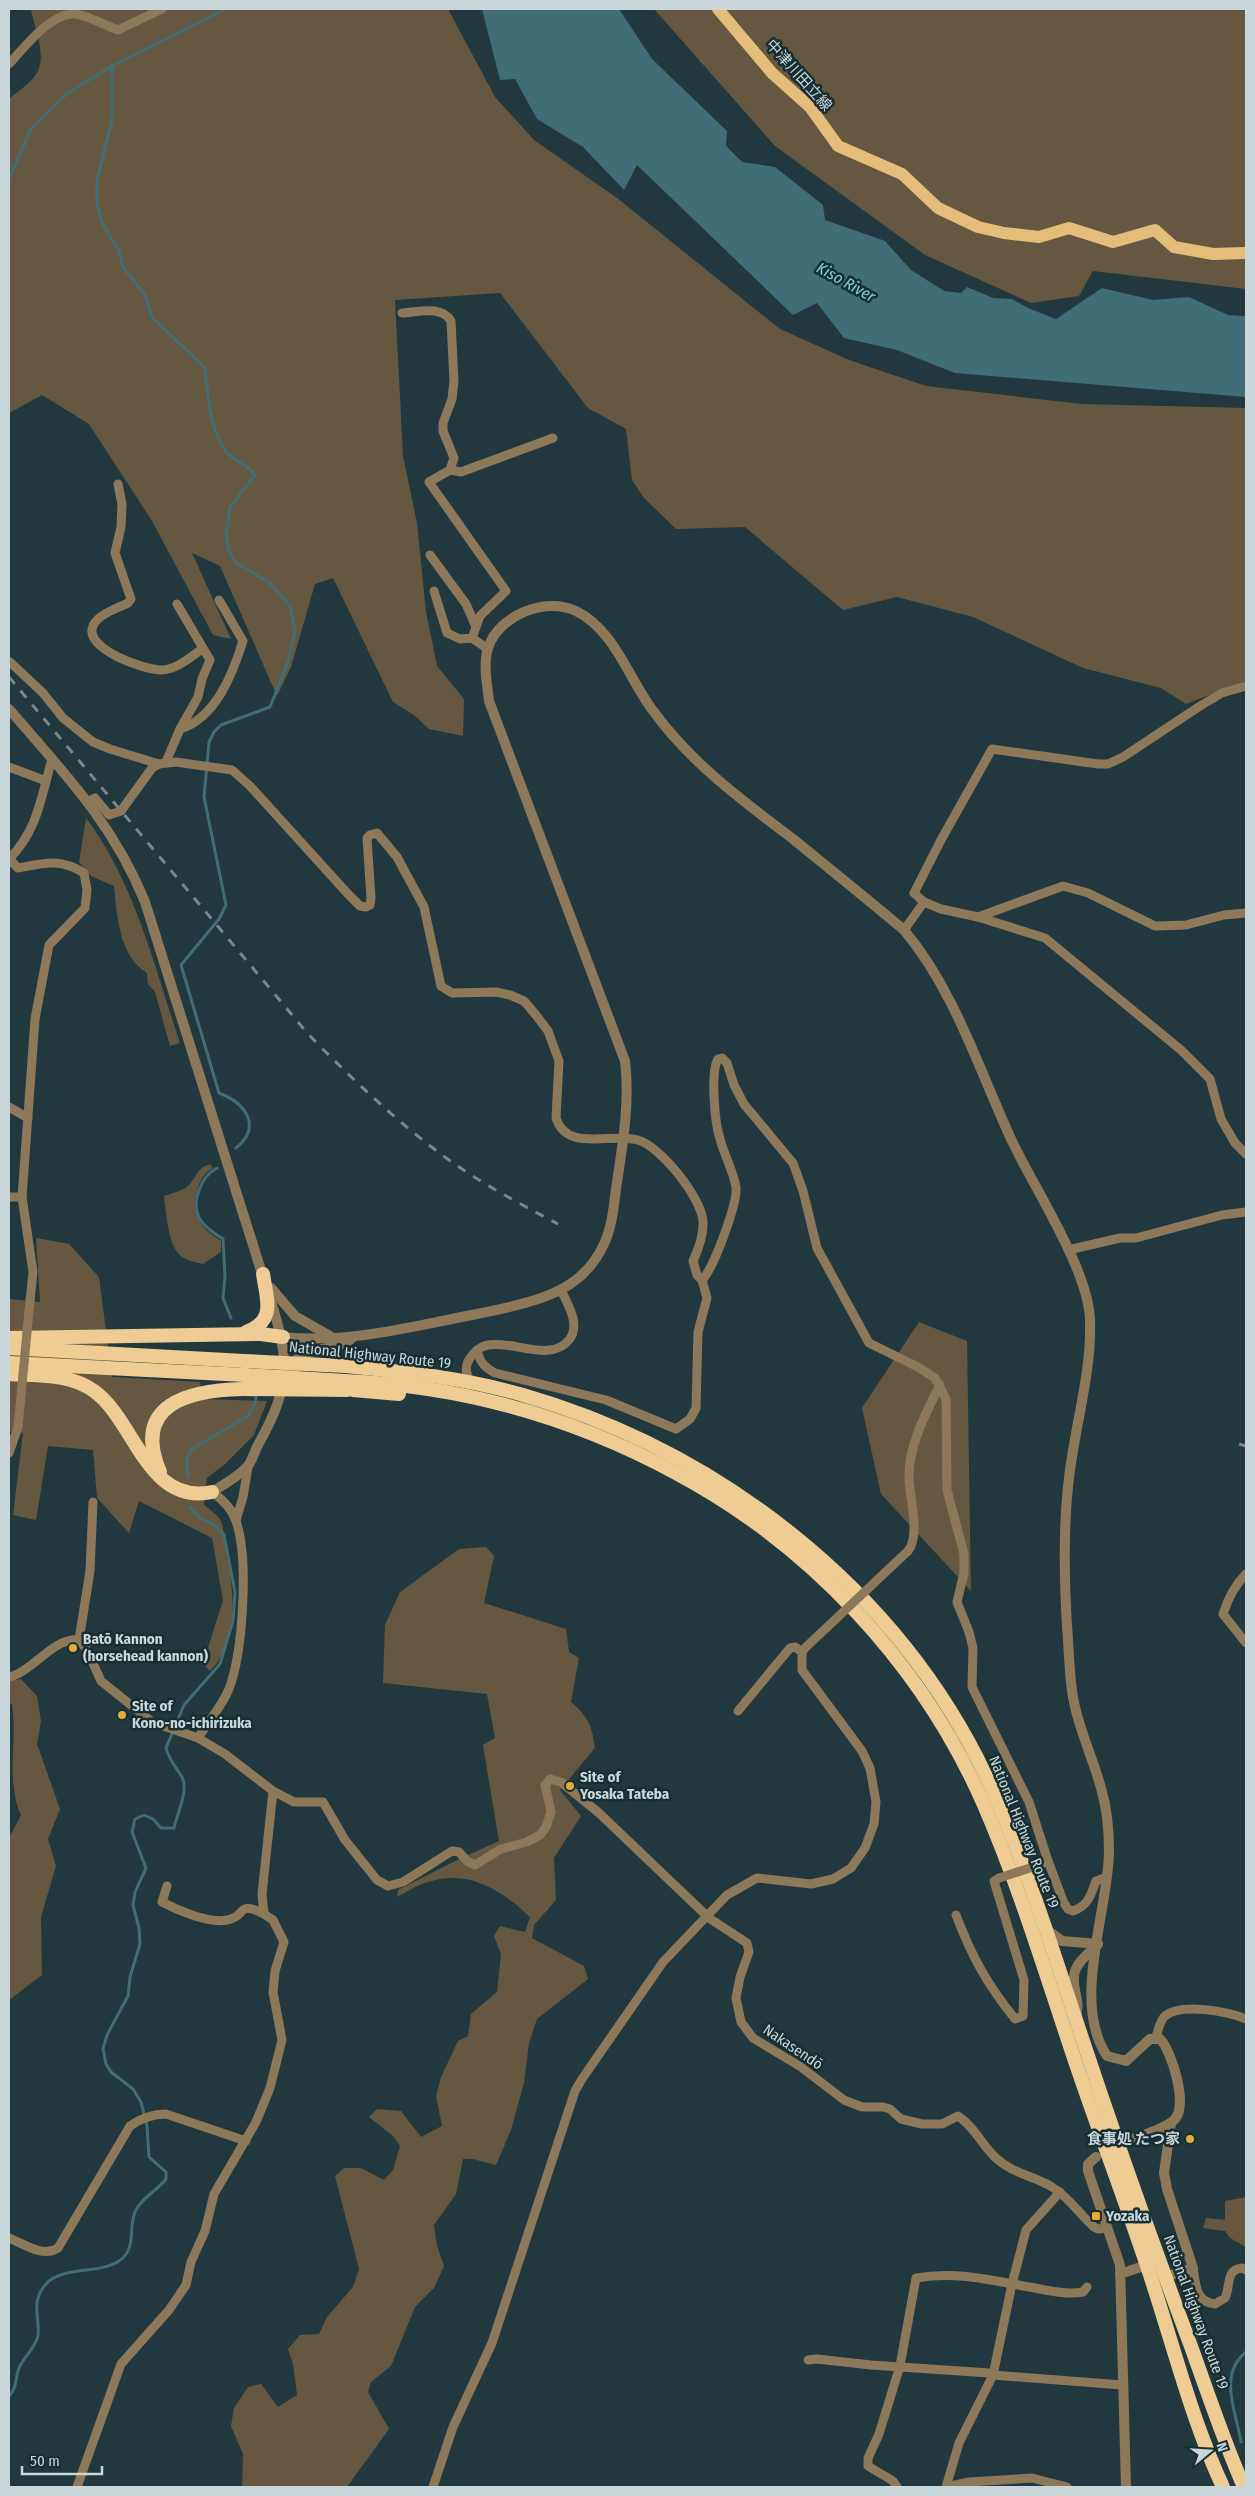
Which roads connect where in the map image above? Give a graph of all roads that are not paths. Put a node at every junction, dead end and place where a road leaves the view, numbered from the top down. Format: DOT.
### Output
graph roads {
  1 [pos="162,9"];
  2 [pos="718,9"];
  3 [pos="9,64"];
  4 [pos="1246,253"];
  5 [pos="402,313"];
  6 [pos="554,438"];
  7 [pos="450,470"];
  8 [pos="118,484"];
  9 [pos="430,554"];
  10 [pos="434,591"];
  11 [pos="219,600"];
  12 [pos="177,604"];
  13 [pos="476,627"];
  14 [pos="472,638"];
  15 [pos="202,648"];
  16 [pos="488,649"];
  17 [pos="10,662"];
  18 [pos="1246,686"];
  19 [pos="9,709"];
  20 [pos="180,729"];
  21 [pos="52,759"];
  22 [pos="162,763"];
  23 [pos="9,767"];
  24 [pos="46,781"];
  25 [pos="88,802"];
  26 [pos="9,859"];
  27 [pos="924,902"];
  28 [pos="1246,913"];
  29 [pos="978,917"];
  30 [pos="904,930"];
  31 [pos="9,1107"];
  32 [pos="28,1118"];
  33 [pos="624,1138"];
  34 [pos="1246,1154"];
  35 [pos="9,1197"];
  36 [pos="22,1197"];
  37 [pos="1246,1212"];
  38 [pos="1068,1250"];
  39 [pos="263,1274"];
  40 [pos="702,1280"];
  41 [pos="560,1290"];
  42 [pos="236,1334"];
  43 [pos="282,1337"];
  44 [pos="9,1338"];
  45 [pos="336,1338"];
  46 [pos="352,1338"];
  47 [pos="9,1348"];
  48 [pos="477,1350"];
  49 [pos="9,1363"];
  50 [pos="244,1368"];
  51 [pos="9,1374"];
  52 [pos="471,1383"];
  53 [pos="346,1385"];
  54 [pos="940,1385"];
  55 [pos="274,1412"];
  56 [pos="9,1453"];
  57 [pos="248,1467"];
  58 [pos="162,1477"];
  59 [pos="212,1492"];
  60 [pos="93,1502"];
  61 [pos="236,1520"];
  62 [pos="1246,1574"];
  63 [pos="79,1640"];
  64 [pos="1246,1643"];
  65 [pos="804,1649"];
  66 [pos="9,1677"];
  67 [pos="738,1711"];
  68 [pos="198,1738"];
  69 [pos="273,1791"];
  70 [pos="1048,1860"];
  71 [pos="1107,1877"];
  72 [pos="167,1886"];
  73 [pos="264,1914"];
  74 [pos="706,1915"];
  75 [pos="956,1915"];
  76 [pos="1046,1929"];
  77 [pos="1098,1944"];
  78 [pos="1075,2018"];
  79 [pos="1246,2018"];
  80 [pos="1156,2037"];
  81 [pos="1171,2123"];
  82 [pos="1133,2139"];
  83 [pos="246,2141"];
  84 [pos="1096,2157"];
  85 [pos="1060,2192"];
  86 [pos="1107,2228"];
  87 [pos="9,2238"];
  88 [pos="1147,2265"];
  89 [pos="1193,2268"];
  90 [pos="1246,2270"];
  91 [pos="1120,2274"];
  92 [pos="1165,2277"];
  93 [pos="1012,2284"];
  94 [pos="1087,2288"];
  95 [pos="808,2360"];
  96 [pos="900,2366"];
  97 [pos="993,2375"];
  98 [pos="1122,2385"];
  99 [pos="77,2487"];
  100 [pos="433,2487"];
  101 [pos="897,2487"];
  102 [pos="946,2487"];
  103 [pos="1067,2487"];
  104 [pos="1126,2487"];
  105 [pos="1223,2487"];
  106 [pos="1244,2487"];
  1 -- 3 [label="street"];
  2 -- 4 [label="main road, 中津川田立線"];
  5 -- 7 [label="street"];
  6 -- 7 [label="street"];
  7 -- 13 [label="street"];
  8 -- 15 [label="street"];
  9 -- 13 [label="street"];
  10 -- 14 [label="street"];
  11 -- 20 [label="street"];
  12 -- 15 [label="street"];
  13 -- 14 [label="street"];
  14 -- 16 [label="street"];
  15 -- 20 [label="street"];
  16 -- 30 [label="street"];
  16 -- 33 [label="street"];
  17 -- 22 [label="street"];
  18 -- 27 [label="street"];
  19 -- 21 [label="street"];
  20 -- 22 [label="street"];
  21 -- 24 [label="street"];
  21 -- 25 [label="street"];
  22 -- 25 [label="street"];
  22 -- 33 [label="street"];
  23 -- 24 [label="street"];
  24 -- 26 [label="street"];
  25 -- 39 [label="street"];
  26 -- 32 [label="street"];
  27 -- 29 [label="street"];
  27 -- 30 [label="street"];
  28 -- 29 [label="street"];
  29 -- 34 [label="street"];
  30 -- 38 [label="street"];
  31 -- 32 [label="street"];
  32 -- 36 [label="street"];
  33 -- 40 [label="street"];
  33 -- 41 [label="street"];
  35 -- 36 [label="street"];
  36 -- 56 [label="street, bridge"];
  37 -- 38 [label="street"];
  38 -- 71 [label="street"];
  39 -- 42 [label="highway"];
  39 -- 43 [label="street"];
  39 -- 45 [label="street"];
  40 -- 48 [label="street"];
  40 -- 54 [label="street"];
  41 -- 46 [label="street"];
  41 -- 48 [label="street"];
  42 -- 43 [label="highway"];
  42 -- 44 [label="highway"];
  43 -- 45 [label="street"];
  43 -- 55 [label="street"];
  45 -- 46 [label="street"];
  46 -- 55 [label="street"];
  47 -- 50 [label="highway, National Highway Route 19"];
  48 -- 52 [label="street"];
  49 -- 50 [label="highway, National Highway Route 19"];
  50 -- 52 [label="highway, National Highway Route 19, bridge"];
  50 -- 53 [label="highway, National Highway Route 19, bridge"];
  51 -- 58 [label="highway"];
  52 -- 76 [label="highway, National Highway Route 19"];
  53 -- 58 [label="highway, bridge"];
  53 -- 88 [label="highway, National Highway Route 19"];
  54 -- 65 [label="street, bridge"];
  54 -- 70 [label="street"];
  55 -- 57 [label="street"];
  57 -- 59 [label="street"];
  57 -- 61 [label="street"];
  58 -- 59 [label="highway"];
  59 -- 61 [label="street"];
  60 -- 63 [label="street"];
  61 -- 68 [label="street"];
  62 -- 64 [label="street"];
  63 -- 66 [label="street"];
  63 -- 68 [label="street"];
  65 -- 67 [label="street"];
  65 -- 74 [label="street"];
  68 -- 69 [label="street"];
  69 -- 73 [label="street"];
  69 -- 74 [label="street, Nakasendō"];
  70 -- 71 [label="street"];
  70 -- 75 [label="street, bridge"];
  71 -- 77 [label="street"];
  72 -- 73 [label="street"];
  73 -- 83 [label="street"];
  74 -- 85 [label="street, Nakasendō"];
  74 -- 100 [label="street"];
  76 -- 77 [label="street"];
  76 -- 78 [label="highway, National Highway Route 19"];
  77 -- 78 [label="street"];
  77 -- 80 [label="street"];
  78 -- 92 [label="highway, National Highway Route 19"];
  79 -- 80 [label="street"];
  80 -- 81 [label="street"];
  81 -- 82 [label="street"];
  81 -- 89 [label="street"];
  83 -- 87 [label="street"];
  83 -- 99 [label="street"];
  84 -- 86 [label="street"];
  85 -- 86 [label="street, Nakasendō"];
  85 -- 93 [label="street"];
  86 -- 91 [label="street"];
  88 -- 91 [label="street"];
  88 -- 105 [label="highway, National Highway Route 19"];
  89 -- 90 [label="street"];
  89 -- 92 [label="street"];
  91 -- 98 [label="street"];
  92 -- 106 [label="highway, National Highway Route 19"];
  93 -- 94 [label="street"];
  93 -- 96 [label="street"];
  93 -- 97 [label="street"];
  95 -- 96 [label="street"];
  96 -- 97 [label="street"];
  96 -- 101 [label="street"];
  97 -- 98 [label="street"];
  97 -- 102 [label="street"];
  98 -- 104 [label="street"];
  102 -- 103 [label="street"];
}
